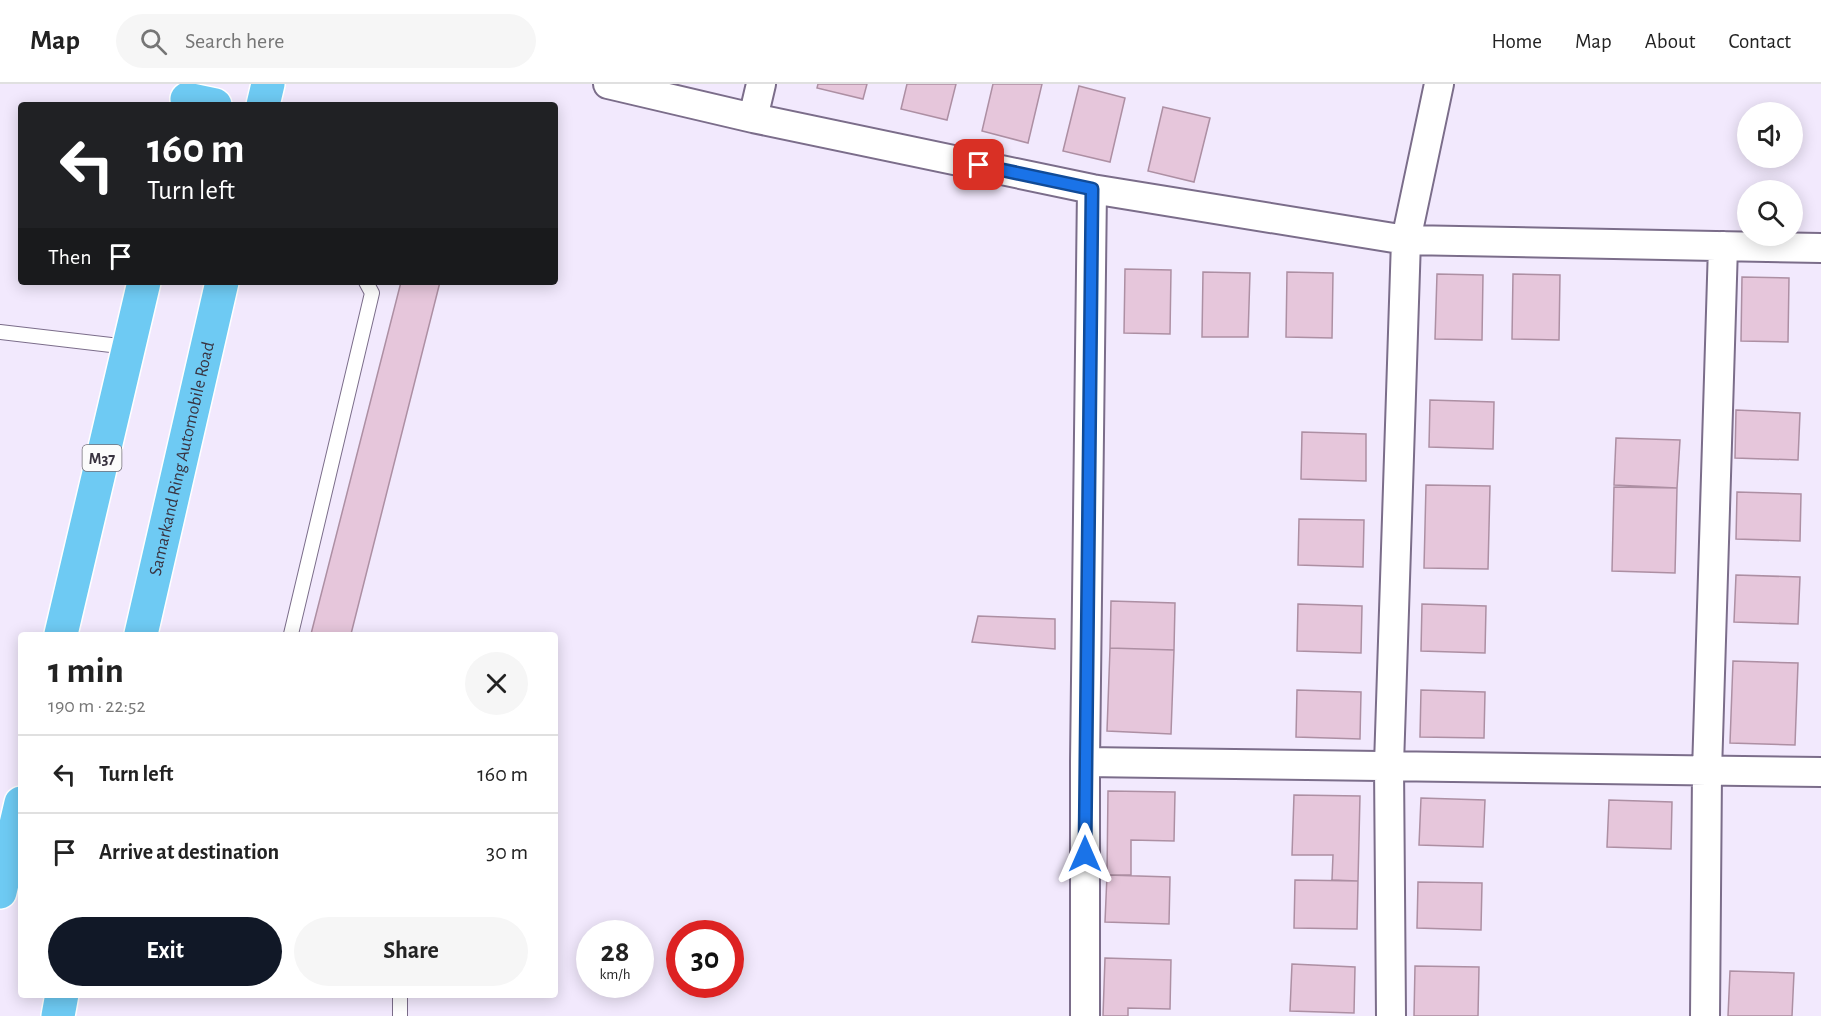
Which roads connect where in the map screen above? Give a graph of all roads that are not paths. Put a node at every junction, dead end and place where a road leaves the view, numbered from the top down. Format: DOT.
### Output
graph roads {
  1 [pos="268,84"];
  2 [pos="608,84"];
  3 [pos="761,84"];
  4 [pos="1438,84"];
  5 [pos="264,102"];
  6 [pos="753,118"];
  7 [pos="1092,189"];
  8 [pos="1406,240"];
  9 [pos="1723,246"];
  10 [pos="1821,248"];
  11 [pos="143,285"];
  12 [pos="221,285"];
  13 [pos="368,285"];
  14 [pos="0,332"];
  15 [pos="129,348"];
  16 [pos="61,632"];
  17 [pos="141,632"];
  18 [pos="291,632"];
  19 [pos="1085,762"];
  20 [pos="1389,765"];
  21 [pos="1707,772"];
  22 [pos="1821,772"];
  23 [pos="18,816"];
  24 [pos="0,892"];
  25 [pos="61,998"];
  26 [pos="400,998"];
  27 [pos="58,1016"];
  28 [pos="400,1016"];
  29 [pos="1085,1016"];
  30 [pos="1391,1016"];
  31 [pos="1705,1016"];
  1 -- 5 [label="highway"];
  2 -- 6 [label="street"];
  3 -- 6 [label="street"];
  4 -- 8 [label="street"];
  6 -- 7 [label="street"];
  7 -- 8 [label="street"];
  7 -- 19 [label="street"];
  8 -- 9 [label="street"];
  8 -- 20 [label="street"];
  9 -- 10 [label="street"];
  9 -- 21 [label="street"];
  11 -- 15 [label="highway, M37"];
  12 -- 17 [label="highway, Samarkand Ring Automobile Road"];
  13 -- 18 [label="lane"];
  14 -- 15 [label="lane"];
  15 -- 16 [label="highway, M37"];
  19 -- 20 [label="street"];
  19 -- 29 [label="street"];
  20 -- 21 [label="street"];
  20 -- 30 [label="street"];
  21 -- 22 [label="street"];
  21 -- 31 [label="street"];
  23 -- 24 [label="highway"];
  25 -- 27 [label="highway"];
  26 -- 28 [label="lane"];
}
